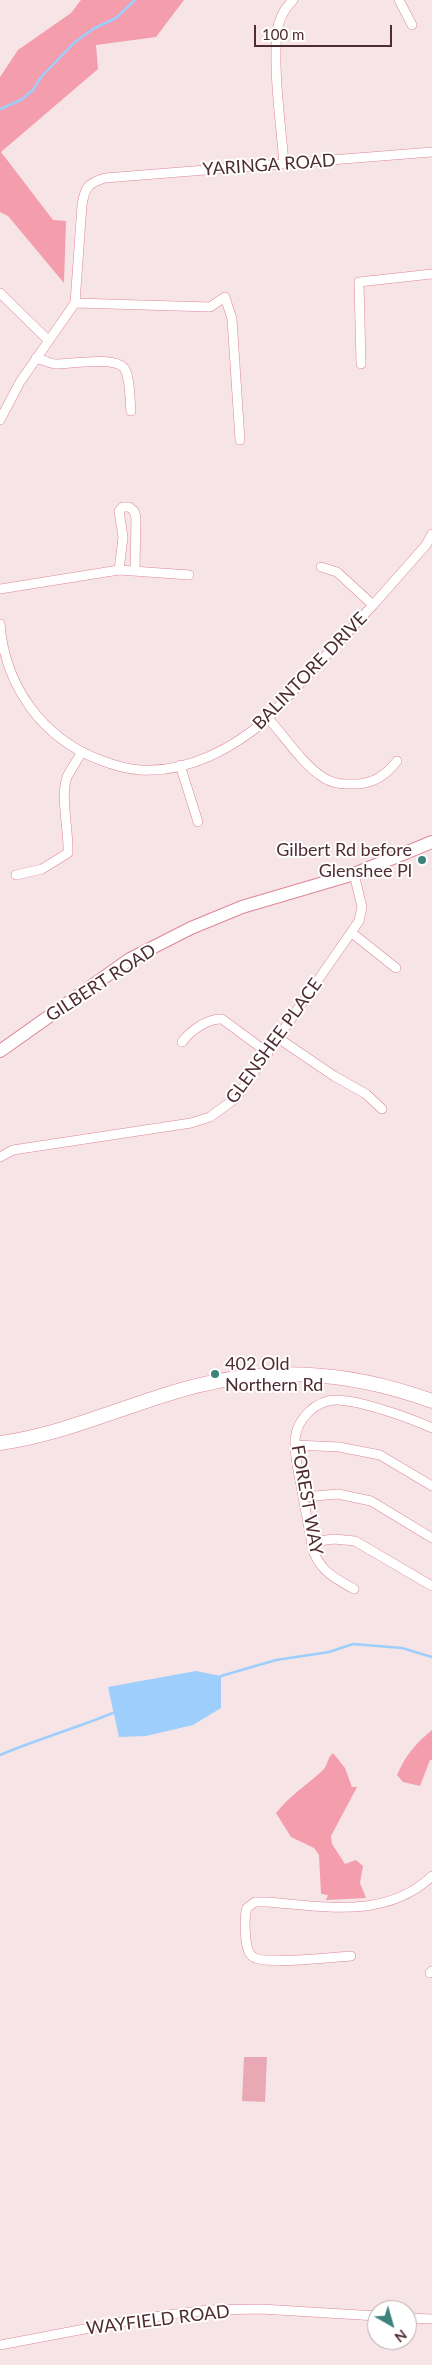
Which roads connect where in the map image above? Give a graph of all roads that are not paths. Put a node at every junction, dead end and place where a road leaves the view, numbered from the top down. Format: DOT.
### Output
graph roads {
  1 [pos="293,0"];
  2 [pos="399,0"];
  3 [pos="412,25"];
  4 [pos="432,152"];
  5 [pos="284,164"];
  6 [pos="432,274"];
  7 [pos="0,293"];
  8 [pos="75,303"];
  9 [pos="48,340"];
  10 [pos="36,358"];
  11 [pos="361,364"];
  12 [pos="131,411"];
  13 [pos="0,420"];
  14 [pos="240,440"];
  15 [pos="432,534"];
  16 [pos="321,567"];
  17 [pos="119,570"];
  18 [pos="134,570"];
  19 [pos="189,576"];
  20 [pos="0,589"];
  21 [pos="373,605"];
  22 [pos="0,624"];
  23 [pos="268,718"];
  24 [pos="82,753"];
  25 [pos="397,761"];
  26 [pos="180,765"];
  27 [pos="198,822"];
  28 [pos="432,842"];
  29 [pos="354,874"];
  30 [pos="16,875"];
  31 [pos="352,932"];
  32 [pos="396,968"];
  33 [pos="278,1038"];
  34 [pos="182,1042"];
  35 [pos="0,1051"];
  36 [pos="268,1053"];
  37 [pos="382,1109"];
  38 [pos="0,1157"];
  39 [pos="432,1401"];
  40 [pos="432,1428"];
  41 [pos="0,1443"];
  42 [pos="296,1445"];
  43 [pos="432,1486"];
  44 [pos="303,1497"];
  45 [pos="432,1538"];
  46 [pos="312,1542"];
  47 [pos="432,1586"];
  48 [pos="354,1589"];
  49 [pos="432,1876"];
  50 [pos="351,1956"];
  51 [pos="367,2315"];
  52 [pos="417,2318"];
  53 [pos="432,2319"];
  54 [pos="0,2345"];
  1 -- 5 [label="street"];
  2 -- 3 [label="street"];
  4 -- 5 [label="street, YARINGA ROAD"];
  5 -- 8 [label="street, YARINGA ROAD"];
  6 -- 11 [label="street"];
  7 -- 9 [label="street"];
  8 -- 9 [label="street"];
  8 -- 14 [label="street"];
  9 -- 10 [label="street"];
  10 -- 12 [label="street"];
  10 -- 13 [label="street"];
  15 -- 21 [label="street, BALINTORE DRIVE"];
  16 -- 21 [label="street"];
  17 -- 18 [label="street"];
  17 -- 18 [label="street"];
  17 -- 20 [label="street"];
  18 -- 19 [label="street"];
  21 -- 23 [label="street, BALINTORE DRIVE"];
  22 -- 24 [label="street, BALINTORE DRIVE"];
  23 -- 25 [label="street"];
  23 -- 26 [label="street, BALINTORE DRIVE"];
  24 -- 26 [label="street, BALINTORE DRIVE"];
  24 -- 30 [label="street"];
  26 -- 27 [label="street"];
  28 -- 29 [label="main road, GILBERT ROAD"];
  29 -- 31 [label="street, GLENSHEE PLACE"];
  29 -- 35 [label="main road, GILBERT ROAD"];
  31 -- 32 [label="street"];
  31 -- 33 [label="street, GLENSHEE PLACE"];
  33 -- 36 [label="street, GLENSHEE PLACE"];
  33 -- 37 [label="street"];
  34 -- 36 [label="street"];
  36 -- 38 [label="street, GLENSHEE PLACE"];
  39 -- 41 [label="main road"];
  40 -- 42 [label="street, FOREST WAY"];
  42 -- 43 [label="street"];
  42 -- 44 [label="street, FOREST WAY"];
  44 -- 45 [label="street"];
  44 -- 46 [label="street, FOREST WAY"];
  46 -- 47 [label="street"];
  46 -- 48 [label="street, FOREST WAY"];
  49 -- 50 [label="street"];
  51 -- 54 [label="street, WAYFIELD ROAD"];
  52 -- 53 [label="street"];
}
